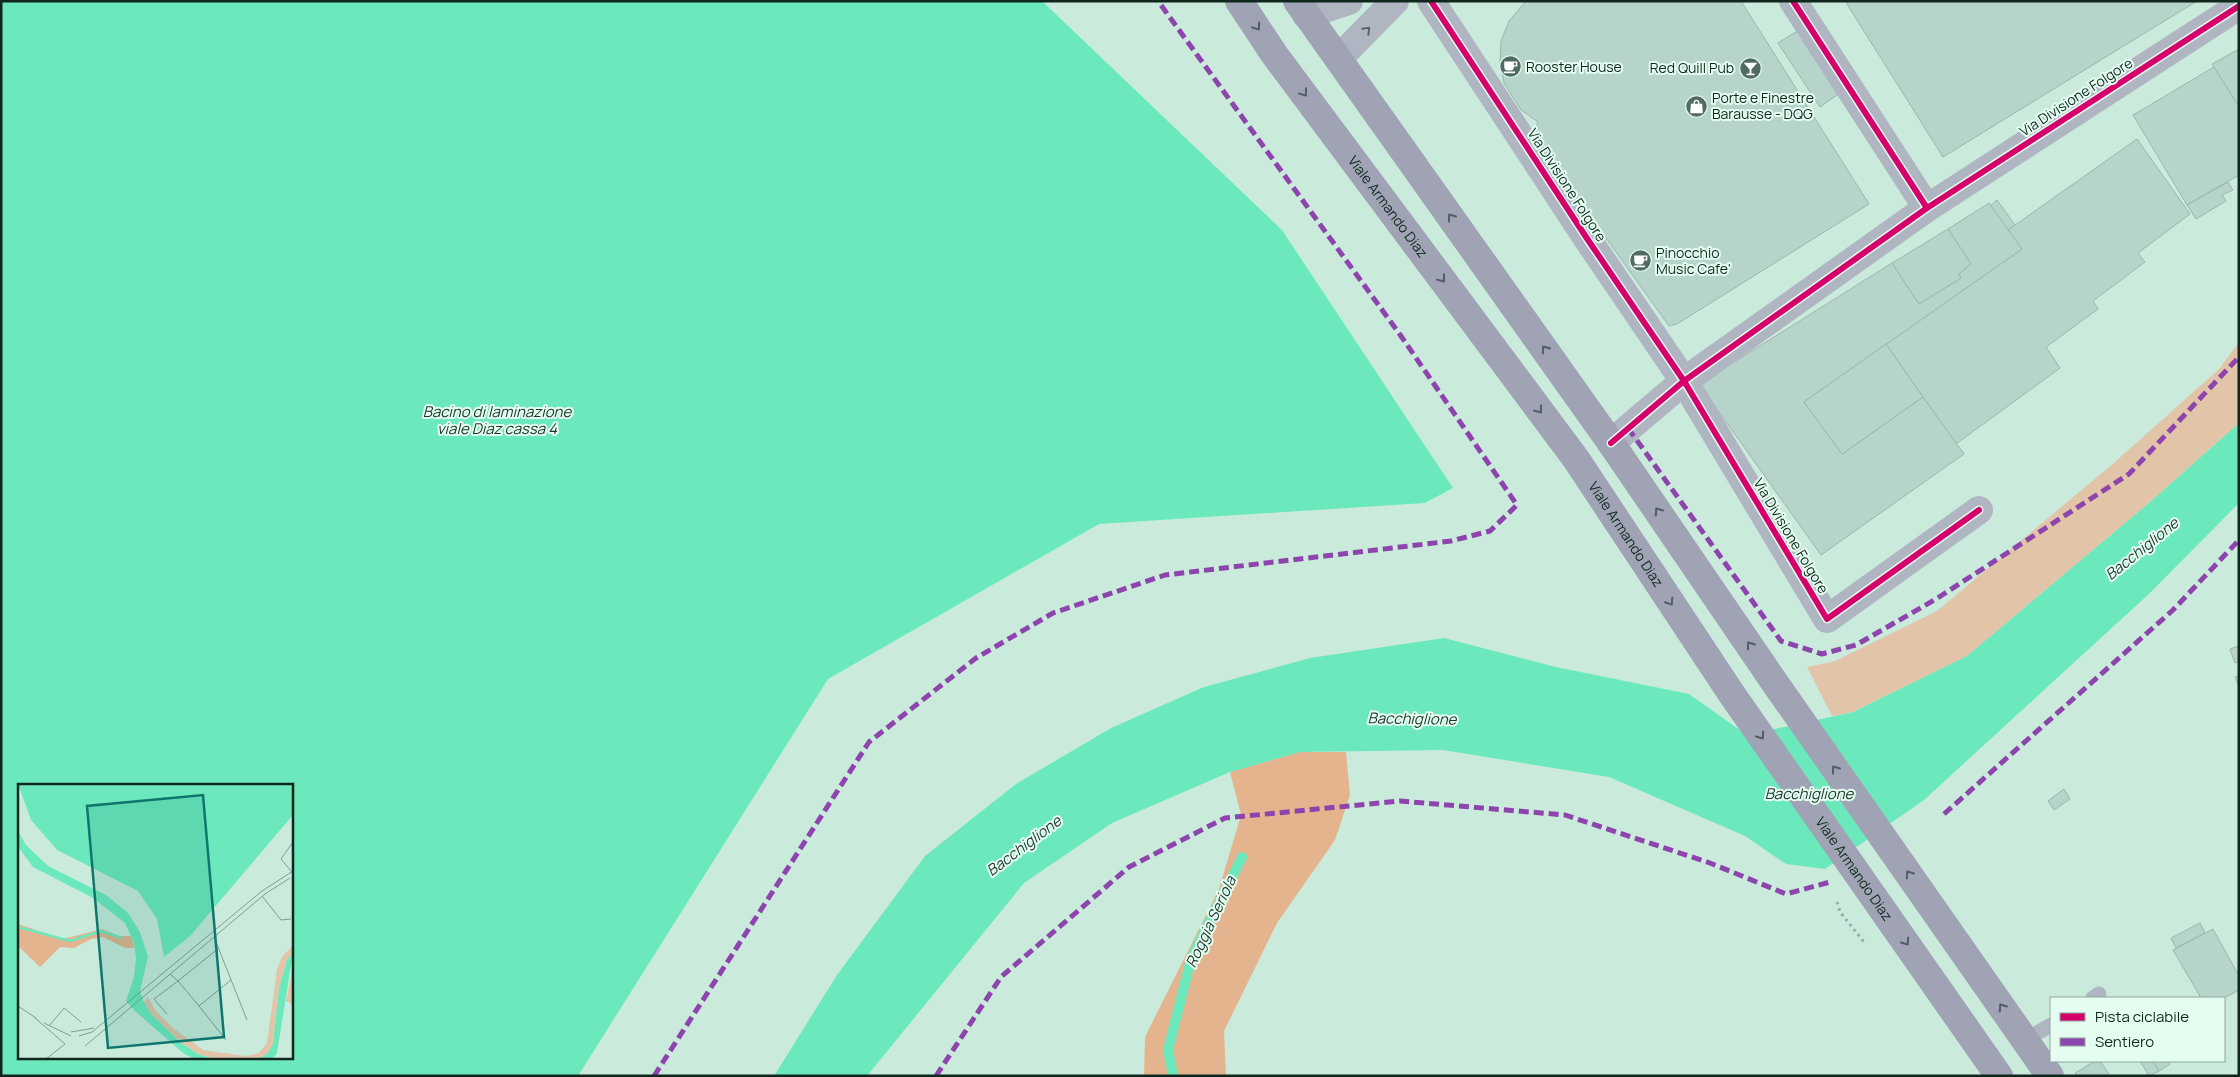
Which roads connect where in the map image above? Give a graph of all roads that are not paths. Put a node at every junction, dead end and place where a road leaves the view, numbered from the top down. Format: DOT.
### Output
graph roads {
  1 [pos="1239,1"];
  2 [pos="1349,1"];
  3 [pos="1395,1"];
  4 [pos="1431,1"];
  5 [pos="1793,1"];
  6 [pos="2239,6"];
  7 [pos="1301,8"];
  8 [pos="1339,58"];
  9 [pos="1927,208"];
  10 [pos="1684,381"];
  11 [pos="1611,443"];
  12 [pos="1979,510"];
  13 [pos="2050,1026"];
  14 [pos="2025,1040"];
  15 [pos="1999,1076"];
  16 [pos="2050,1076"];
  1 -- 15 [label="main road, Viale Armando Diaz, one-way"];
  2 -- 7 [label="street"];
  8 -- 3 [label="street, one-way"];
  4 -- 10 [label="street, Via Divisione Folgore"];
  5 -- 9 [label="street"];
  6 -- 9 [label="street, Via Divisione Folgore"];
  7 -- 8 [label="main road"];
  11 -- 8 [label="main road, one-way"];
  9 -- 10 [label="street, Via Divisione Folgore"];
  10 -- 11 [label="street, Via Divisione Folgore"];
  10 -- 12 [label="street, Via Divisione Folgore"];
  14 -- 11 [label="main road, one-way"];
  13 -- 14 [label="lane"];
  14 -- 16 [label="main road"];
}
